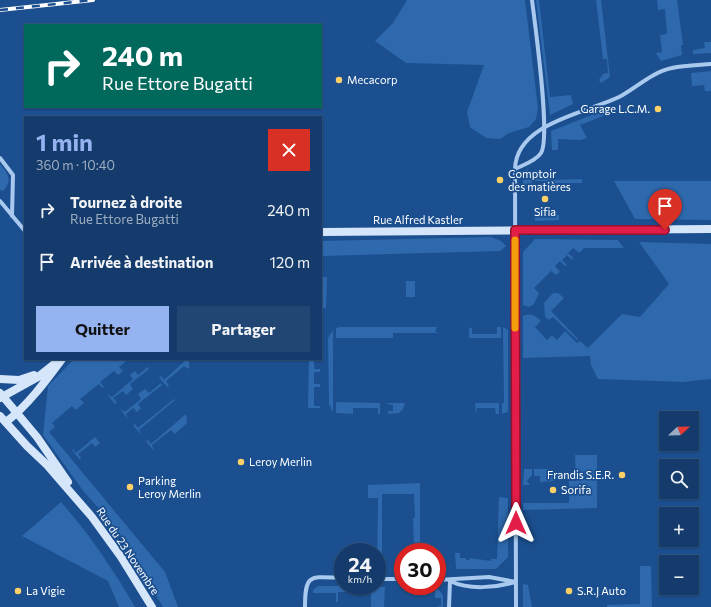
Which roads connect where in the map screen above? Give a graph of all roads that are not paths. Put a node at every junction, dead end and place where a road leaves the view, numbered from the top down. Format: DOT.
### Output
graph roads {
  1 [pos="532,0"];
  2 [pos="711,64"];
  3 [pos="544,128"];
  4 [pos="0,158"];
  5 [pos="515,169"];
  6 [pos="0,202"];
  7 [pos="12,216"];
  8 [pos="711,229"];
  9 [pos="24,230"];
  10 [pos="515,230"];
  11 [pos="322,232"];
  12 [pos="60,360"];
  13 [pos="60,360"];
  14 [pos="45,370"];
  15 [pos="0,379"];
  16 [pos="1,396"];
  17 [pos="17,413"];
  18 [pos="3,419"];
  19 [pos="85,507"];
  20 [pos="334,578"];
  21 [pos="446,581"];
  22 [pos="450,581"];
  23 [pos="516,582"];
  24 [pos="152,607"];
  25 [pos="305,607"];
  26 [pos="449,607"];
  27 [pos="516,607"];
  1 -- 3 [label="street"];
  2 -- 3 [label="street"];
  3 -- 5 [label="street"];
  3 -- 5 [label="street"];
  4 -- 7 [label="street"];
  5 -- 10 [label="street"];
  6 -- 7 [label="street"];
  7 -- 9 [label="street"];
  8 -- 10 [label="main road, Rue Alfred Kastler"];
  10 -- 11 [label="main road, Rue Alfred Kastler"];
  10 -- 23 [label="street"];
  12 -- 14 [label="main road"];
  13 -- 17 [label="main road"];
  14 -- 15 [label="main road"];
  14 -- 16 [label="main road"];
  16 -- 17 [label="main road, Rue du 23 Novembre"];
  17 -- 18 [label="main road"];
  17 -- 19 [label="main road, Rue du 23 Novembre"];
  18 -- 19 [label="main road, Rue du 23 Novembre"];
  19 -- 24 [label="main road, Rue du 23 Novembre"];
  20 -- 25 [label="street"];
  21 -- 22 [label="street"];
  22 -- 23 [label="street"];
  22 -- 23 [label="street"];
  22 -- 26 [label="street"];
  23 -- 27 [label="street"];
}
